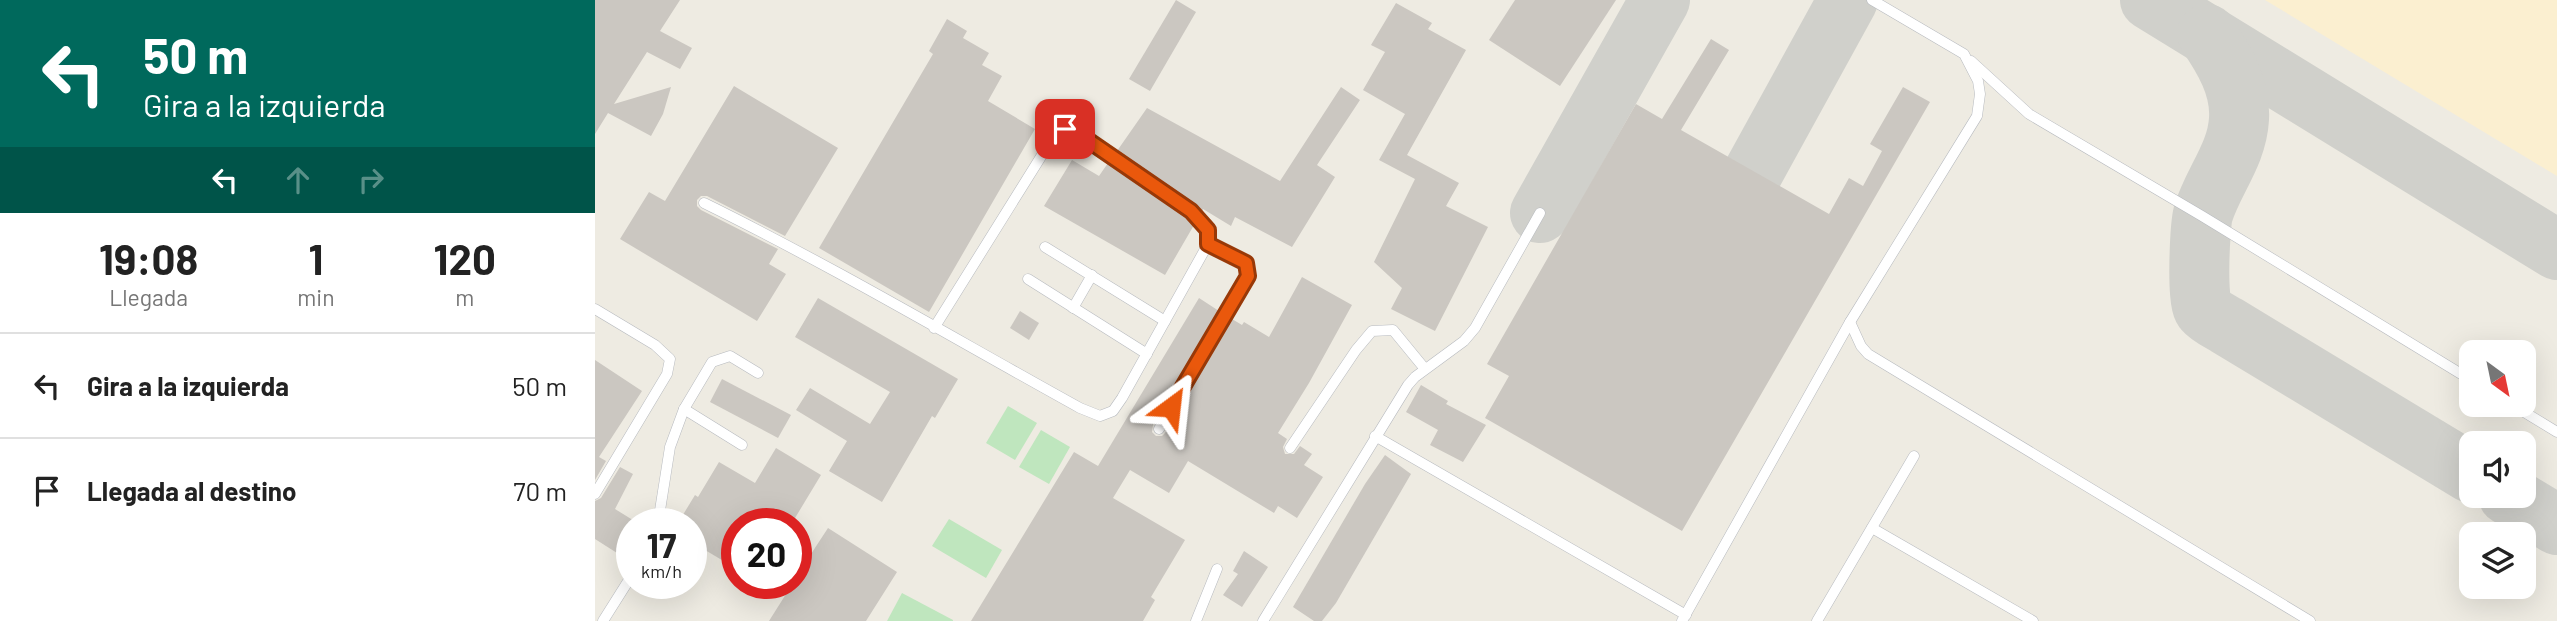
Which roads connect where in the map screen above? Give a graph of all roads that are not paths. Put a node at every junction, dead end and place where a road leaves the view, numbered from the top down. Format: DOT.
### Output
graph roads {
  1 [pos="1872,0"];
  2 [pos="1964,54"];
  3 [pos="704,203"];
  4 [pos="1540,213"];
  5 [pos="1208,244"];
  6 [pos="1045,247"];
  7 [pos="1092,275"];
  8 [pos="1028,279"];
  9 [pos="1073,308"];
  10 [pos="595,309"];
  11 [pos="1165,321"];
  12 [pos="1850,323"];
  13 [pos="935,328"];
  14 [pos="1147,354"];
  15 [pos="1425,369"];
  16 [pos="758,373"];
  17 [pos="2459,373"];
  18 [pos="684,409"];
  19 [pos="2532,417"];
  20 [pos="1159,429"];
  21 [pos="2557,432"];
  22 [pos="1375,436"];
  23 [pos="742,445"];
  24 [pos="1290,448"];
  25 [pos="1914,456"];
  26 [pos="595,494"];
  27 [pos="660,508"];
  28 [pos="1872,528"];
  29 [pos="1217,569"];
  30 [pos="617,599"];
  31 [pos="1684,618"];
  32 [pos="603,621"];
  33 [pos="1196,621"];
  34 [pos="1263,621"];
  35 [pos="1817,621"];
  36 [pos="2033,621"];
  37 [pos="2310,621"];
  1 -- 2 [label="lane"];
  2 -- 12 [label="lane"];
  2 -- 17 [label="lane"];
  3 -- 13 [label="lane"];
  4 -- 15 [label="lane"];
  5 -- 11 [label="lane"];
  5 -- 13 [label="lane"];
  5 -- 20 [label="lane"];
  6 -- 7 [label="lane"];
  7 -- 9 [label="lane"];
  7 -- 11 [label="lane"];
  8 -- 9 [label="lane"];
  9 -- 14 [label="lane"];
  10 -- 26 [label="lane"];
  11 -- 14 [label="lane"];
  12 -- 31 [label="lane"];
  12 -- 37 [label="lane"];
  13 -- 14 [label="lane"];
  15 -- 22 [label="lane"];
  15 -- 24 [label="lane"];
  16 -- 18 [label="lane"];
  18 -- 23 [label="lane"];
  18 -- 27 [label="lane"];
  19 -- 21 [label="lane"];
  22 -- 31 [label="lane"];
  22 -- 34 [label="lane"];
  25 -- 28 [label="lane"];
  28 -- 35 [label="lane"];
  28 -- 36 [label="lane"];
  29 -- 33 [label="lane"];
  30 -- 32 [label="lane"];
}
